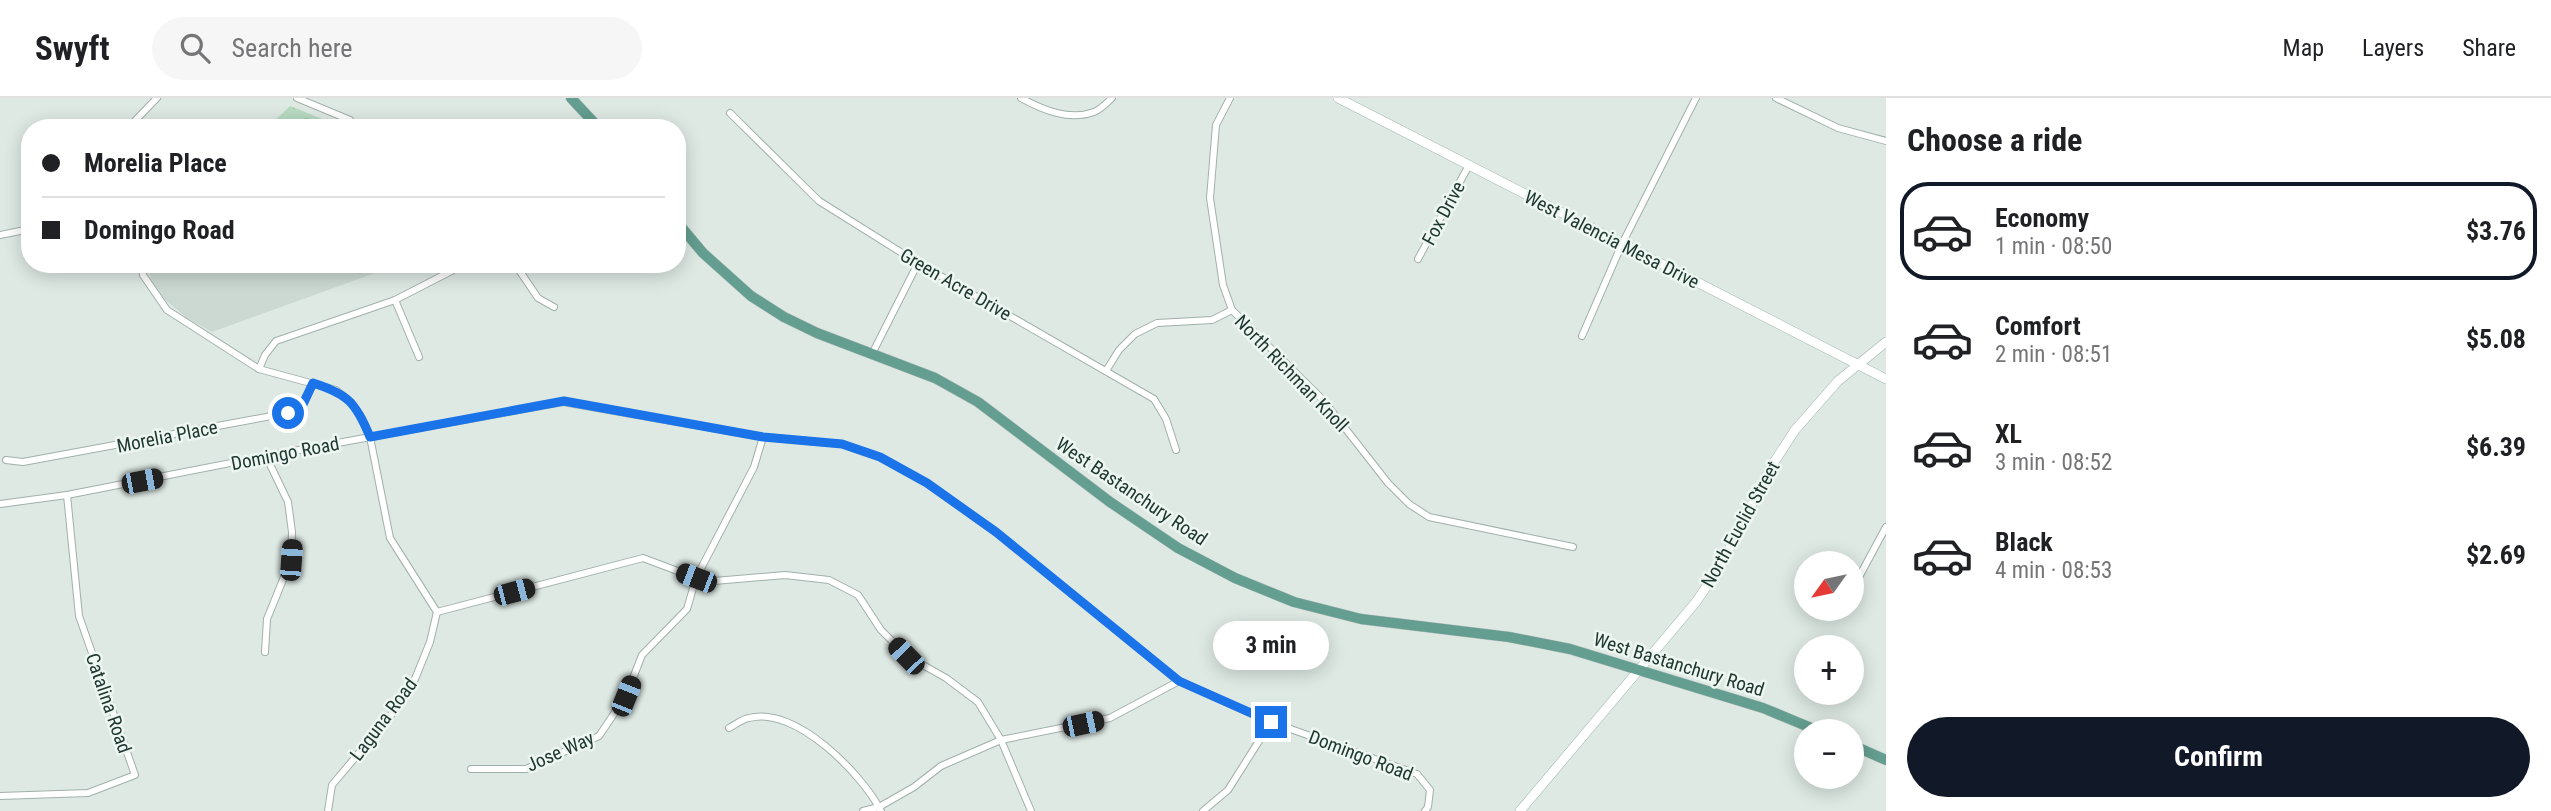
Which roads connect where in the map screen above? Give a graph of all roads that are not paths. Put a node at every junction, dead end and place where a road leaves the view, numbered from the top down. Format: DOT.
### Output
graph roads {
  1 [pos="157,98"];
  2 [pos="297,98"];
  3 [pos="571,98"];
  4 [pos="1021,98"];
  5 [pos="1112,98"];
  6 [pos="1230,98"];
  7 [pos="1338,98"];
  8 [pos="1696,98"];
  9 [pos="1776,98"];
  10 [pos="730,113"];
  11 [pos="137,119"];
  12 [pos="348,119"];
  13 [pos="590,119"];
  14 [pos="1886,141"];
  15 [pos="1468,167"];
  16 [pos="21,231"];
  17 [pos="686,233"];
  18 [pos="0,235"];
  19 [pos="1622,244"];
  20 [pos="1418,259"];
  21 [pos="918,263"];
  22 [pos="143,273"];
  23 [pos="448,273"];
  24 [pos="521,273"];
  25 [pos="396,300"];
  26 [pos="554,307"];
  27 [pos="1231,310"];
  28 [pos="1582,336"];
  29 [pos="1886,342"];
  30 [pos="872,354"];
  31 [pos="419,357"];
  32 [pos="1857,364"];
  33 [pos="259,369"];
  34 [pos="1106,371"];
  35 [pos="1886,379"];
  36 [pos="313,383"];
  37 [pos="370,437"];
  38 [pos="763,437"];
  39 [pos="1175,450"];
  40 [pos="266,456"];
  41 [pos="6,460"];
  42 [pos="67,495"];
  43 [pos="0,504"];
  44 [pos="1886,527"];
  45 [pos="1573,547"];
  46 [pos="1864,568"];
  47 [pos="696,578"];
  48 [pos="437,612"];
  49 [pos="265,652"];
  50 [pos="1639,669"];
  51 [pos="1179,681"];
  52 [pos="1794,721"];
  53 [pos="1271,722"];
  54 [pos="729,728"];
  55 [pos="1001,740"];
  56 [pos="1864,750"];
  57 [pos="1886,760"];
  58 [pos="471,769"];
  59 [pos="0,796"];
  60 [pos="880,809"];
  61 [pos="328,811"];
  62 [pos="863,811"];
  63 [pos="1031,811"];
  64 [pos="1203,811"];
  65 [pos="1425,811"];
  66 [pos="1520,811"];
  1 -- 11 [label="street"];
  2 -- 12 [label="street"];
  3 -- 13 [label="main road"];
  4 -- 5 [label="street"];
  6 -- 27 [label="street, North Richman Knoll"];
  7 -- 15 [label="street, West Valencia Mesa Drive"];
  8 -- 19 [label="street"];
  9 -- 14 [label="street"];
  10 -- 21 [label="street, Green Acre Drive"];
  15 -- 19 [label="street, West Valencia Mesa Drive"];
  15 -- 20 [label="street, Fox Drive"];
  16 -- 18 [label="street"];
  17 -- 30 [label="main road, West Bastanchury Road"];
  19 -- 28 [label="street"];
  19 -- 32 [label="street, West Valencia Mesa Drive"];
  21 -- 30 [label="street"];
  21 -- 34 [label="street, Green Acre Drive"];
  22 -- 33 [label="street"];
  23 -- 25 [label="street"];
  24 -- 26 [label="street"];
  25 -- 31 [label="street"];
  25 -- 33 [label="street"];
  27 -- 34 [label="street"];
  27 -- 45 [label="street, North Richman Knoll"];
  29 -- 32 [label="street, North Euclid Street"];
  30 -- 50 [label="main road, West Bastanchury Road"];
  32 -- 35 [label="street, West Valencia Mesa Drive"];
  32 -- 50 [label="street, North Euclid Street"];
  33 -- 36 [label="street"];
  34 -- 39 [label="street, Green Acre Drive"];
  36 -- 37 [label="street"];
  36 -- 41 [label="street, Morelia Place"];
  37 -- 38 [label="street, Domingo Road"];
  37 -- 40 [label="street, Domingo Road"];
  37 -- 48 [label="street"];
  38 -- 47 [label="street, Jose Way"];
  38 -- 51 [label="street, Domingo Road"];
  40 -- 42 [label="street, Domingo Road"];
  40 -- 49 [label="street"];
  42 -- 43 [label="street, Domingo Road"];
  42 -- 59 [label="street, Catalina Road"];
  44 -- 46 [label="street"];
  47 -- 48 [label="street"];
  47 -- 55 [label="street"];
  47 -- 58 [label="street, Jose Way"];
  48 -- 61 [label="street, Laguna Road"];
  50 -- 52 [label="main road, West Bastanchury Road"];
  50 -- 66 [label="street, North Euclid Street"];
  51 -- 53 [label="street, Domingo Road"];
  51 -- 55 [label="street"];
  53 -- 64 [label="street"];
  53 -- 65 [label="street, Domingo Road"];
  54 -- 60 [label="street"];
  55 -- 60 [label="street"];
  55 -- 63 [label="street"];
  56 -- 57 [label="main road"];
  60 -- 62 [label="street"];
}
